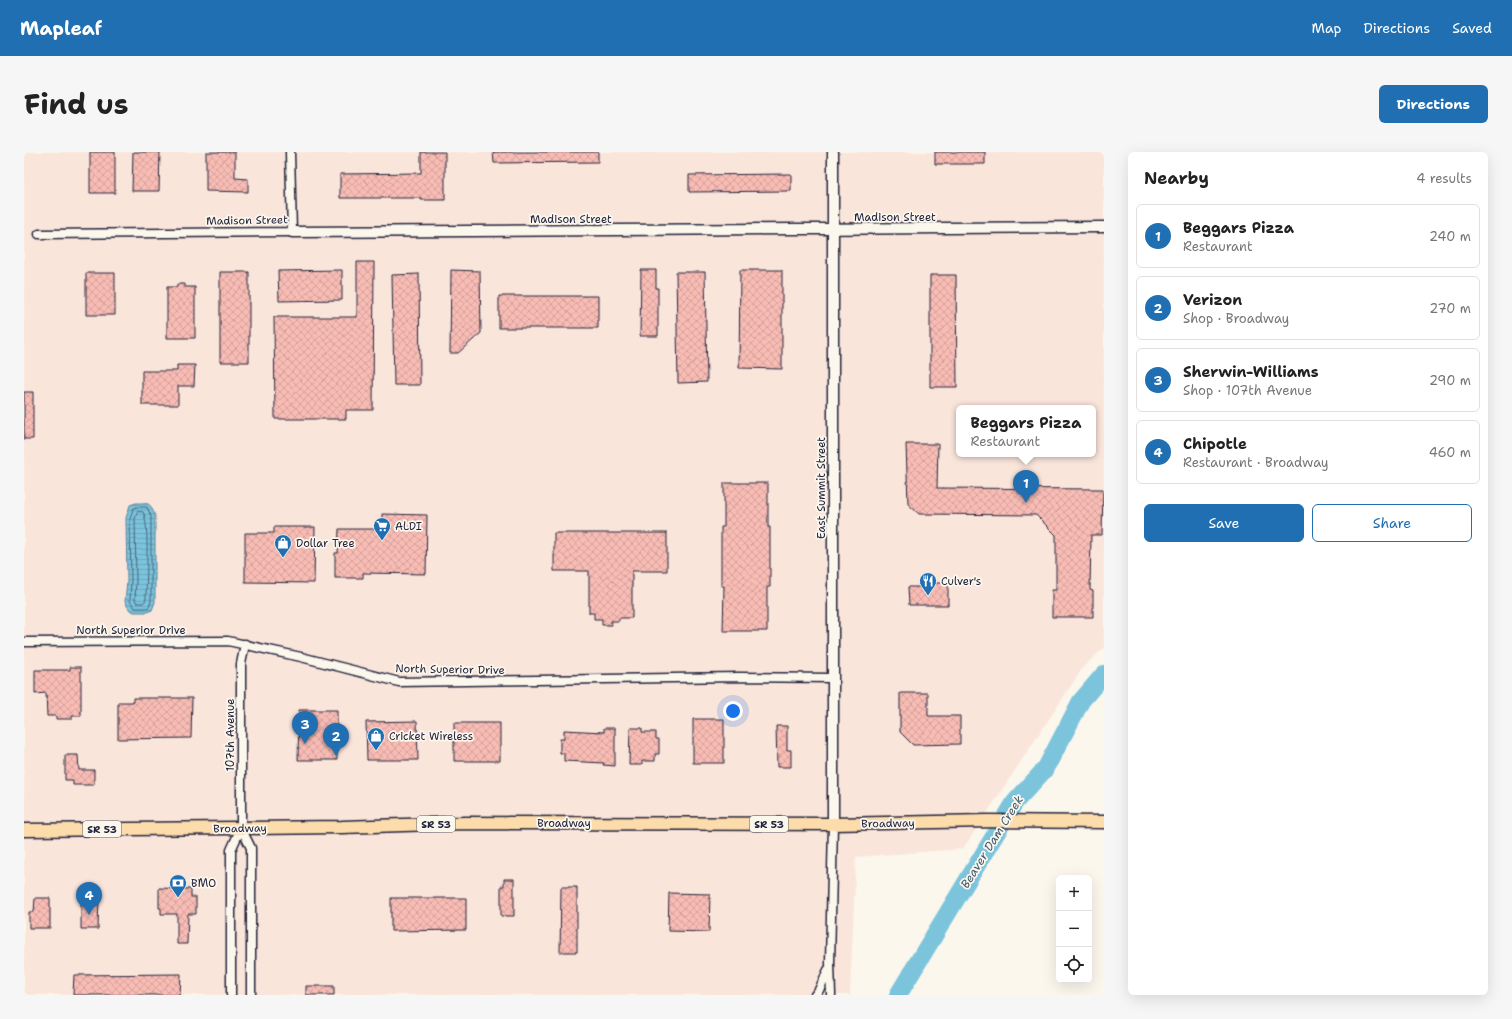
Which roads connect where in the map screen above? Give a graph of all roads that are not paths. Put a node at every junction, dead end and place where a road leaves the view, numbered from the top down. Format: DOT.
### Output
graph roads {
  1 [pos="290,152"];
  2 [pos="833,152"];
  3 [pos="1104,227"];
  4 [pos="834,230"];
  5 [pos="292,232"];
  6 [pos="38,234"];
  7 [pos="24,642"];
  8 [pos="245,644"];
  9 [pos="832,678"];
  10 [pos="1104,822"];
  11 [pos="833,824"];
  12 [pos="241,828"];
  13 [pos="24,830"];
  14 [pos="830,963"];
  15 [pos="231,995"];
  16 [pos="251,995"];
  17 [pos="815,995"];
  18 [pos="831,995"];
  1 -- 5 [label="street"];
  2 -- 4 [label="street, East Summit Street"];
  3 -- 4 [label="street, Madison Street"];
  4 -- 5 [label="street, Madison Street"];
  4 -- 9 [label="street, East Summit Street"];
  5 -- 6 [label="street, Madison Street"];
  7 -- 8 [label="street, North Superior Drive"];
  8 -- 9 [label="street, North Superior Drive"];
  8 -- 12 [label="street, 107th Avenue"];
  9 -- 11 [label="street, East Summit Street"];
  10 -- 11 [label="main road, Broadway / SR 53"];
  11 -- 12 [label="main road, Broadway / SR 53"];
  11 -- 14 [label="street"];
  12 -- 13 [label="main road, Broadway / SR 53"];
  12 -- 15 [label="street, 107th Avenue"];
  12 -- 16 [label="street, 107th Avenue"];
  14 -- 17 [label="street"];
  14 -- 18 [label="street"];
}
